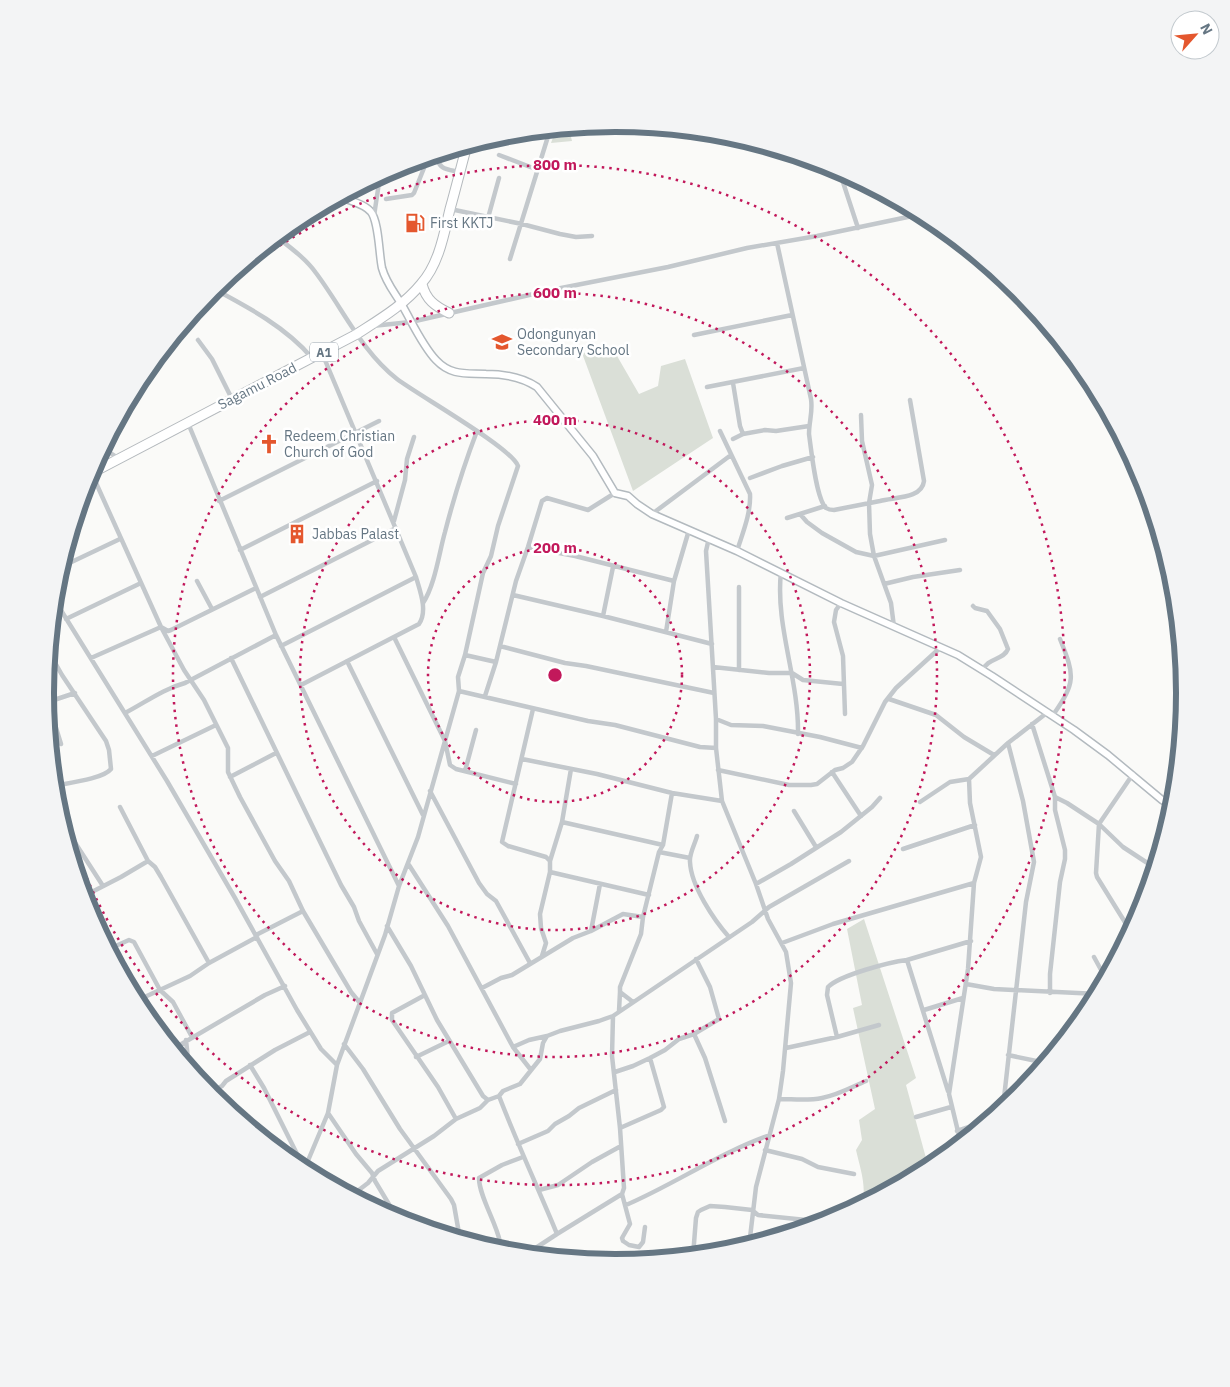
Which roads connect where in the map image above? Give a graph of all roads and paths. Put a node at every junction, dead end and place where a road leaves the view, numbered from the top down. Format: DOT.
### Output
graph roads {
  1 [pos="548,137"];
  2 [pos="466,152"];
  3 [pos="499,155"];
  4 [pos="438,161"];
  5 [pos="425,166"];
  6 [pos="538,170"];
  7 [pos="460,172"];
  8 [pos="499,178"];
  9 [pos="842,181"];
  10 [pos="379,185"];
  11 [pos="386,199"];
  12 [pos="348,200"];
  13 [pos="450,209"];
  14 [pos="374,216"];
  15 [pos="911,216"];
  16 [pos="488,218"];
  17 [pos="522,224"];
  18 [pos="858,228"];
  19 [pos="592,236"];
  20 [pos="283,241"];
  21 [pos="777,243"];
  22 [pos="510,259"];
  23 [pos="422,284"];
  24 [pos="222,293"];
  25 [pos="401,303"];
  26 [pos="450,313"];
  27 [pos="792,315"];
  28 [pos="411,322"];
  29 [pos="368,326"];
  30 [pos="357,334"];
  31 [pos="694,335"];
  32 [pos="198,340"];
  33 [pos="322,353"];
  34 [pos="312,358"];
  35 [pos="804,368"];
  36 [pos="733,383"];
  37 [pos="707,387"];
  38 [pos="232,399"];
  39 [pos="910,400"];
  40 [pos="861,415"];
  41 [pos="379,420"];
  42 [pos="188,422"];
  43 [pos="809,426"];
  44 [pos="720,431"];
  45 [pos="355,432"];
  46 [pos="477,432"];
  47 [pos="744,434"];
  48 [pos="414,437"];
  49 [pos="733,439"];
  50 [pos="109,452"];
  51 [pos="731,455"];
  52 [pos="813,458"];
  53 [pos="120,459"];
  54 [pos="101,469"];
  55 [pos="750,478"];
  56 [pos="377,481"];
  57 [pos="94,484"];
  58 [pos="615,493"];
  59 [pos="220,500"];
  60 [pos="870,503"];
  61 [pos="825,506"];
  62 [pos="652,514"];
  63 [pos="800,514"];
  64 [pos="787,518"];
  65 [pos="394,521"];
  66 [pos="396,528"];
  67 [pos="689,530"];
  68 [pos="709,538"];
  69 [pos="120,539"];
  70 [pos="945,540"];
  71 [pos="528,547"];
  72 [pos="240,550"];
  73 [pos="737,550"];
  74 [pos="874,556"];
  75 [pos="70,563"];
  76 [pos="613,567"];
  77 [pos="960,570"];
  78 [pos="781,572"];
  79 [pos="416,577"];
  80 [pos="197,581"];
  81 [pos="674,581"];
  82 [pos="141,583"];
  83 [pos="884,584"];
  84 [pos="739,587"];
  85 [pos="256,588"];
  86 [pos="513,595"];
  87 [pos="260,597"];
  88 [pos="423,602"];
  89 [pos="841,603"];
  90 [pos="973,606"];
  91 [pos="212,609"];
  92 [pos="61,610"];
  93 [pos="603,616"];
  94 [pos="66,619"];
  95 [pos="161,627"];
  96 [pos="894,627"];
  97 [pos="666,632"];
  98 [pos="276,635"];
  99 [pos="394,637"];
  100 [pos="1060,639"];
  101 [pos="712,644"];
  102 [pos="282,646"];
  103 [pos="500,646"];
  104 [pos="941,647"];
  105 [pos="465,655"];
  106 [pos="91,658"];
  107 [pos="231,658"];
  108 [pos="348,661"];
  109 [pos="55,662"];
  110 [pos="496,662"];
  111 [pos="713,668"];
  112 [pos="739,670"];
  113 [pos="983,670"];
  114 [pos="792,674"];
  115 [pos="191,679"];
  116 [pos="843,684"];
  117 [pos="301,685"];
  118 [pos="459,691"];
  119 [pos="75,693"];
  120 [pos="714,693"];
  121 [pos="485,696"];
  122 [pos="889,699"];
  123 [pos="54,700"];
  124 [pos="533,709"];
  125 [pos="125,712"];
  126 [pos="1050,713"];
  127 [pos="845,714"];
  128 [pos="716,719"];
  129 [pos="450,724"];
  130 [pos="1032,724"];
  131 [pos="216,725"];
  132 [pos="55,726"];
  133 [pos="438,726"];
  134 [pos="476,730"];
  135 [pos="798,734"];
  136 [pos="445,741"];
  137 [pos="1008,743"];
  138 [pos="61,744"];
  139 [pos="716,748"];
  140 [pos="862,748"];
  141 [pos="276,753"];
  142 [pos="994,755"];
  143 [pos="152,756"];
  144 [pos="522,759"];
  145 [pos="571,769"];
  146 [pos="718,770"];
  147 [pos="465,771"];
  148 [pos="832,772"];
  149 [pos="1133,774"];
  150 [pos="230,777"];
  151 [pos="969,779"];
  152 [pos="62,784"];
  153 [pos="516,784"];
  154 [pos="430,790"];
  155 [pos="672,793"];
  156 [pos="1055,797"];
  157 [pos="880,798"];
  158 [pos="722,801"];
  159 [pos="920,802"];
  160 [pos="1165,802"];
  161 [pos="120,807"];
  162 [pos="420,808"];
  163 [pos="426,808"];
  164 [pos="794,811"];
  165 [pos="423,815"];
  166 [pos="861,816"];
  167 [pos="562,822"];
  168 [pos="1099,824"];
  169 [pos="975,825"];
  170 [pos="697,836"];
  171 [pos="74,841"];
  172 [pos="663,845"];
  173 [pos="816,847"];
  174 [pos="903,849"];
  175 [pos="659,852"];
  176 [pos="690,858"];
  177 [pos="548,859"];
  178 [pos="148,861"];
  179 [pos="849,861"];
  180 [pos="1149,864"];
  181 [pos="408,865"];
  182 [pos="550,872"];
  183 [pos="974,883"];
  184 [pos="600,884"];
  185 [pos="756,884"];
  186 [pos="103,886"];
  187 [pos="399,886"];
  188 [pos="91,893"];
  189 [pos="649,895"];
  190 [pos="766,910"];
  191 [pos="303,911"];
  192 [pos="643,918"];
  193 [pos="593,922"];
  194 [pos="1126,924"];
  195 [pos="387,926"];
  196 [pos="600,927"];
  197 [pos="591,931"];
  198 [pos="392,934"];
  199 [pos="385,935"];
  200 [pos="256,936"];
  201 [pos="729,937"];
  202 [pos="971,941"];
  203 [pos="782,942"];
  204 [pos="546,943"];
  205 [pos="559,946"];
  206 [pos="115,947"];
  207 [pos="374,947"];
  208 [pos="379,948"];
  209 [pos="377,954"];
  210 [pos="542,956"];
  211 [pos="1094,957"];
  212 [pos="696,959"];
  213 [pos="908,960"];
  214 [pos="209,963"];
  215 [pos="530,963"];
  216 [pos="1102,972"];
  217 [pos="966,984"];
  218 [pos="168,986"];
  219 [pos="285,986"];
  220 [pos="482,988"];
  221 [pos="160,990"];
  222 [pos="1016,990"];
  223 [pos="620,992"];
  224 [pos="1050,993"];
  225 [pos="1089,994"];
  226 [pos="424,995"];
  227 [pos="167,996"];
  228 [pos="143,998"];
  229 [pos="964,998"];
  230 [pos="633,1002"];
  231 [pos="360,1003"];
  232 [pos="924,1010"];
  233 [pos="619,1011"];
  234 [pos="613,1016"];
  235 [pos="879,1025"];
  236 [pos="310,1032"];
  237 [pos="694,1034"];
  238 [pos="547,1036"];
  239 [pos="192,1037"];
  240 [pos="837,1037"];
  241 [pos="186,1040"];
  242 [pos="449,1041"];
  243 [pos="344,1044"];
  244 [pos="178,1045"];
  245 [pos="513,1047"];
  246 [pos="786,1048"];
  247 [pos="351,1051"];
  248 [pos="341,1052"];
  249 [pos="1008,1055"];
  250 [pos="188,1057"];
  251 [pos="416,1057"];
  252 [pos="650,1058"];
  253 [pos="1039,1062"];
  254 [pos="250,1065"];
  255 [pos="337,1065"];
  256 [pos="531,1070"];
  257 [pos="615,1072"];
  258 [pos="866,1081"];
  259 [pos="217,1089"];
  260 [pos="616,1090"];
  261 [pos="949,1094"];
  262 [pos="483,1096"];
  263 [pos="499,1096"];
  264 [pos="1005,1097"];
  265 [pos="778,1099"];
  266 [pos="488,1100"];
  267 [pos="484,1104"];
  268 [pos="951,1107"];
  269 [pos="328,1113"];
  270 [pos="916,1117"];
  271 [pos="456,1119"];
  272 [pos="725,1121"];
  273 [pos="972,1126"];
  274 [pos="620,1128"];
  275 [pos="957,1131"];
  276 [pos="770,1135"];
  277 [pos="958,1137"];
  278 [pos="518,1144"];
  279 [pos="620,1146"];
  280 [pos="414,1148"];
  281 [pos="765,1150"];
  282 [pos="941,1150"];
  283 [pos="610,1152"];
  284 [pos="621,1154"];
  285 [pos="523,1157"];
  286 [pos="300,1158"];
  287 [pos="307,1162"];
  288 [pos="854,1174"];
  289 [pos="374,1176"];
  290 [pos="539,1190"];
  291 [pos="357,1192"];
  292 [pos="622,1194"];
  293 [pos="626,1205"];
  294 [pos="391,1208"];
  295 [pos="752,1210"];
  296 [pos="808,1220"];
  297 [pos="645,1227"];
  298 [pos="459,1232"];
  299 [pos="557,1234"];
  300 [pos="750,1238"];
  301 [pos="500,1243"];
  302 [pos="535,1249"];
  303 [pos="694,1249"];
  1 -- 6 [label="street"];
  2 -- 7 [label="highway, Sagamu Road / A1"];
  3 -- 6 [label="street"];
  4 -- 7 [label="street"];
  5 -- 11 [label="street"];
  6 -- 17 [label="street"];
  7 -- 13 [label="highway, Sagamu Road / A1"];
  8 -- 16 [label="street"];
  9 -- 18 [label="street"];
  10 -- 14 [label="street"];
  12 -- 14 [label="street"];
  13 -- 16 [label="street"];
  13 -- 23 [label="highway, Sagamu Road / A1"];
  14 -- 25 [label="street"];
  15 -- 18 [label="street"];
  16 -- 17 [label="street"];
  17 -- 19 [label="street"];
  17 -- 22 [label="street"];
  18 -- 21 [label="street"];
  20 -- 30 [label="street"];
  21 -- 26 [label="street"];
  21 -- 27 [label="street"];
  23 -- 25 [label="highway, Sagamu Road / A1"];
  23 -- 26 [label="highway"];
  24 -- 34 [label="street"];
  25 -- 28 [label="street"];
  25 -- 29 [label="highway, Sagamu Road / A1"];
  26 -- 28 [label="street"];
  27 -- 31 [label="street"];
  27 -- 35 [label="street"];
  28 -- 29 [label="street"];
  28 -- 58 [label="street"];
  29 -- 30 [label="highway, Sagamu Road / A1"];
  30 -- 33 [label="highway, Sagamu Road / A1"];
  30 -- 46 [label="street"];
  32 -- 38 [label="street"];
  33 -- 34 [label="highway, Sagamu Road / A1"];
  33 -- 45 [label="street"];
  34 -- 38 [label="highway, Sagamu Road / A1"];
  35 -- 36 [label="street"];
  35 -- 43 [label="street"];
  36 -- 37 [label="street"];
  36 -- 47 [label="street"];
  38 -- 42 [label="highway, Sagamu Road / A1"];
  39 -- 60 [label="street"];
  40 -- 60 [label="street"];
  41 -- 45 [label="street"];
  42 -- 53 [label="highway, Sagamu Road / A1"];
  42 -- 59 [label="street"];
  43 -- 47 [label="street"];
  43 -- 52 [label="street"];
  44 -- 51 [label="street"];
  45 -- 56 [label="street"];
  45 -- 59 [label="street"];
  46 -- 88 [label="street"];
  46 -- 105 [label="street"];
  47 -- 49 [label="street"];
  48 -- 65 [label="street"];
  50 -- 53 [label="street"];
  51 -- 62 [label="street"];
  51 -- 73 [label="street"];
  52 -- 55 [label="street"];
  52 -- 61 [label="street"];
  53 -- 54 [label="highway, Sagamu Road / A1"];
  56 -- 65 [label="street"];
  56 -- 72 [label="street"];
  57 -- 69 [label="street"];
  58 -- 62 [label="street"];
  58 -- 71 [label="street"];
  59 -- 72 [label="street"];
  60 -- 61 [label="street"];
  60 -- 74 [label="street"];
  61 -- 63 [label="street"];
  62 -- 67 [label="street"];
  63 -- 64 [label="street"];
  63 -- 74 [label="street"];
  65 -- 66 [label="street"];
  66 -- 79 [label="street"];
  66 -- 87 [label="street"];
  67 -- 68 [label="street"];
  67 -- 81 [label="street"];
  68 -- 73 [label="street"];
  68 -- 101 [label="street"];
  69 -- 75 [label="street"];
  69 -- 82 [label="street"];
  70 -- 74 [label="street"];
  71 -- 76 [label="street"];
  71 -- 86 [label="street"];
  72 -- 85 [label="street"];
  73 -- 78 [label="street"];
  74 -- 83 [label="street"];
  76 -- 81 [label="street"];
  76 -- 93 [label="street"];
  77 -- 83 [label="street"];
  78 -- 89 [label="street"];
  78 -- 114 [label="street"];
  79 -- 88 [label="street"];
  79 -- 102 [label="street"];
  80 -- 91 [label="street"];
  81 -- 97 [label="street"];
  82 -- 94 [label="street"];
  82 -- 95 [label="street"];
  83 -- 96 [label="street"];
  84 -- 112 [label="street"];
  85 -- 87 [label="street"];
  85 -- 91 [label="street"];
  86 -- 93 [label="street"];
  86 -- 103 [label="street"];
  87 -- 98 [label="street"];
  88 -- 99 [label="street"];
  89 -- 96 [label="street"];
  89 -- 116 [label="street"];
  90 -- 113 [label="street"];
  91 -- 95 [label="street"];
  92 -- 94 [label="street"];
  93 -- 97 [label="street"];
  94 -- 106 [label="street"];
  95 -- 106 [label="street"];
  95 -- 115 [label="street"];
  96 -- 104 [label="street"];
  97 -- 101 [label="street"];
  98 -- 102 [label="street"];
  98 -- 107 [label="street"];
  99 -- 108 [label="street"];
  99 -- 133 [label="street"];
  100 -- 126 [label="street"];
  101 -- 111 [label="street"];
  102 -- 117 [label="street"];
  103 -- 110 [label="street"];
  103 -- 120 [label="street"];
  104 -- 113 [label="street"];
  104 -- 122 [label="street"];
  105 -- 110 [label="street"];
  105 -- 118 [label="street"];
  106 -- 125 [label="street"];
  107 -- 115 [label="street"];
  107 -- 141 [label="street"];
  108 -- 117 [label="street"];
  108 -- 162 [label="street"];
  109 -- 119 [label="street"];
  110 -- 121 [label="street"];
  111 -- 112 [label="street"];
  111 -- 120 [label="street"];
  112 -- 114 [label="street"];
  113 -- 126 [label="street"];
  114 -- 116 [label="street"];
  114 -- 135 [label="street"];
  115 -- 125 [label="street"];
  115 -- 131 [label="street"];
  116 -- 127 [label="street"];
  117 -- 187 [label="street"];
  118 -- 121 [label="street"];
  118 -- 129 [label="street"];
  119 -- 123 [label="street"];
  119 -- 152 [label="street"];
  120 -- 128 [label="street"];
  121 -- 124 [label="street"];
  122 -- 140 [label="street"];
  122 -- 142 [label="street"];
  124 -- 139 [label="street"];
  124 -- 144 [label="street"];
  125 -- 143 [label="street"];
  126 -- 130 [label="street"];
  126 -- 149 [label="street"];
  128 -- 135 [label="street"];
  128 -- 139 [label="street"];
  129 -- 133 [label="street"];
  129 -- 136 [label="street"];
  130 -- 137 [label="street"];
  130 -- 156 [label="street"];
  131 -- 143 [label="street"];
  131 -- 150 [label="street"];
  132 -- 138 [label="street"];
  133 -- 136 [label="street"];
  134 -- 147 [label="street"];
  135 -- 140 [label="street"];
  136 -- 147 [label="street"];
  136 -- 154 [label="street"];
  137 -- 142 [label="street"];
  137 -- 222 [label="street"];
  139 -- 146 [label="street"];
  140 -- 148 [label="street"];
  141 -- 150 [label="street"];
  141 -- 207 [label="street"];
  142 -- 151 [label="street"];
  143 -- 200 [label="street"];
  144 -- 145 [label="street"];
  144 -- 153 [label="street"];
  145 -- 155 [label="street"];
  145 -- 167 [label="street"];
  146 -- 148 [label="street"];
  146 -- 158 [label="street"];
  147 -- 153 [label="street"];
  148 -- 166 [label="street"];
  149 -- 160 [label="street"];
  149 -- 168 [label="street"];
  150 -- 191 [label="street"];
  151 -- 159 [label="street"];
  151 -- 169 [label="street"];
  153 -- 177 [label="street"];
  154 -- 163 [label="street"];
  154 -- 215 [label="street"];
  155 -- 158 [label="street"];
  155 -- 172 [label="street"];
  156 -- 168 [label="street"];
  156 -- 224 [label="street"];
  157 -- 166 [label="street"];
  158 -- 185 [label="street"];
  161 -- 178 [label="street"];
  162 -- 163 [label="street"];
  162 -- 165 [label="street"];
  163 -- 165 [label="street"];
  164 -- 173 [label="street"];
  165 -- 181 [label="street"];
  166 -- 173 [label="street"];
  167 -- 172 [label="street"];
  167 -- 177 [label="street"];
  168 -- 180 [label="street"];
  168 -- 194 [label="street"];
  169 -- 174 [label="street"];
  169 -- 183 [label="street"];
  170 -- 176 [label="street"];
  171 -- 186 [label="street"];
  172 -- 175 [label="street"];
  173 -- 185 [label="street"];
  175 -- 176 [label="street"];
  175 -- 189 [label="street"];
  176 -- 201 [label="street"];
  177 -- 182 [label="street"];
  178 -- 186 [label="street"];
  178 -- 214 [label="street"];
  179 -- 190 [label="street"];
  181 -- 187 [label="street"];
  181 -- 220 [label="street"];
  182 -- 184 [label="street"];
  182 -- 204 [label="street"];
  183 -- 202 [label="street"];
  183 -- 203 [label="street"];
  184 -- 189 [label="street"];
  184 -- 193 [label="street"];
  185 -- 190 [label="street"];
  186 -- 188 [label="street"];
  187 -- 195 [label="street"];
  189 -- 192 [label="street"];
  190 -- 201 [label="street"];
  190 -- 203 [label="street"];
  191 -- 200 [label="street"];
  191 -- 231 [label="street"];
  192 -- 196 [label="street"];
  192 -- 223 [label="street"];
  193 -- 196 [label="street"];
  193 -- 197 [label="street"];
  195 -- 198 [label="street"];
  195 -- 199 [label="street"];
  196 -- 197 [label="street"];
  197 -- 205 [label="street"];
  198 -- 199 [label="street"];
  198 -- 226 [label="street"];
  199 -- 208 [label="street"];
  200 -- 214 [label="street"];
  200 -- 219 [label="street"];
  201 -- 212 [label="street"];
  202 -- 213 [label="street"];
  202 -- 217 [label="street"];
  203 -- 246 [label="street"];
  204 -- 205 [label="street"];
  204 -- 210 [label="street"];
  205 -- 210 [label="street"];
  206 -- 221 [label="street"];
  207 -- 208 [label="street"];
  207 -- 209 [label="street"];
  208 -- 209 [label="street"];
  209 -- 231 [label="street"];
  210 -- 215 [label="street"];
  211 -- 216 [label="street"];
  212 -- 230 [label="street"];
  212 -- 237 [label="street"];
  213 -- 232 [label="street"];
  213 -- 240 [label="street"];
  214 -- 218 [label="street"];
  215 -- 220 [label="street"];
  217 -- 222 [label="street"];
  217 -- 229 [label="street"];
  218 -- 221 [label="street"];
  218 -- 227 [label="street"];
  219 -- 236 [label="street"];
  219 -- 239 [label="street"];
  220 -- 245 [label="street"];
  221 -- 227 [label="street"];
  221 -- 228 [label="street"];
  222 -- 224 [label="street"];
  222 -- 249 [label="street"];
  223 -- 230 [label="street"];
  223 -- 233 [label="street"];
  224 -- 225 [label="street"];
  226 -- 242 [label="street"];
  226 -- 251 [label="street"];
  227 -- 239 [label="street"];
  229 -- 232 [label="street"];
  229 -- 261 [label="street"];
  230 -- 233 [label="street"];
  231 -- 243 [label="street"];
  232 -- 261 [label="street"];
  233 -- 234 [label="street"];
  234 -- 238 [label="street"];
  234 -- 257 [label="street"];
  235 -- 240 [label="street"];
  236 -- 254 [label="street"];
  236 -- 255 [label="street"];
  237 -- 252 [label="street"];
  237 -- 272 [label="street"];
  238 -- 245 [label="street"];
  238 -- 256 [label="street"];
  239 -- 241 [label="street"];
  240 -- 246 [label="street"];
  241 -- 244 [label="street"];
  241 -- 250 [label="street"];
  242 -- 251 [label="street"];
  242 -- 262 [label="street"];
  243 -- 247 [label="street"];
  243 -- 248 [label="street"];
  245 -- 256 [label="street"];
  246 -- 265 [label="street"];
  247 -- 248 [label="street"];
  247 -- 280 [label="street"];
  248 -- 255 [label="street"];
  249 -- 253 [label="street"];
  249 -- 264 [label="street"];
  251 -- 271 [label="street"];
  252 -- 257 [label="street"];
  252 -- 274 [label="street"];
  254 -- 259 [label="street"];
  254 -- 286 [label="street"];
  255 -- 269 [label="street"];
  256 -- 263 [label="street"];
  257 -- 260 [label="street"];
  258 -- 265 [label="street"];
  260 -- 274 [label="street"];
  260 -- 278 [label="street"];
  261 -- 268 [label="street"];
  262 -- 266 [label="street"];
  262 -- 267 [label="street"];
  263 -- 266 [label="street"];
  263 -- 278 [label="street"];
  265 -- 276 [label="street"];
  266 -- 267 [label="street"];
  267 -- 271 [label="street"];
  268 -- 270 [label="street"];
  268 -- 275 [label="street"];
  269 -- 287 [label="street"];
  269 -- 289 [label="street"];
  271 -- 280 [label="street"];
  273 -- 275 [label="street"];
  274 -- 279 [label="street"];
  275 -- 277 [label="street"];
  276 -- 281 [label="street"];
  276 -- 293 [label="street"];
  277 -- 282 [label="street"];
  278 -- 285 [label="street"];
  279 -- 283 [label="street"];
  279 -- 284 [label="street"];
  280 -- 289 [label="street"];
  280 -- 298 [label="street"];
  281 -- 288 [label="street"];
  281 -- 295 [label="street"];
  283 -- 284 [label="street"];
  283 -- 290 [label="street"];
  284 -- 292 [label="street"];
  285 -- 290 [label="street"];
  285 -- 301 [label="street"];
  289 -- 291 [label="street"];
  289 -- 294 [label="street"];
  290 -- 299 [label="street"];
  292 -- 293 [label="street"];
  292 -- 299 [label="street"];
  293 -- 297 [label="street"];
  295 -- 296 [label="street"];
  295 -- 300 [label="street"];
  295 -- 303 [label="street"];
  299 -- 302 [label="street"];
}
